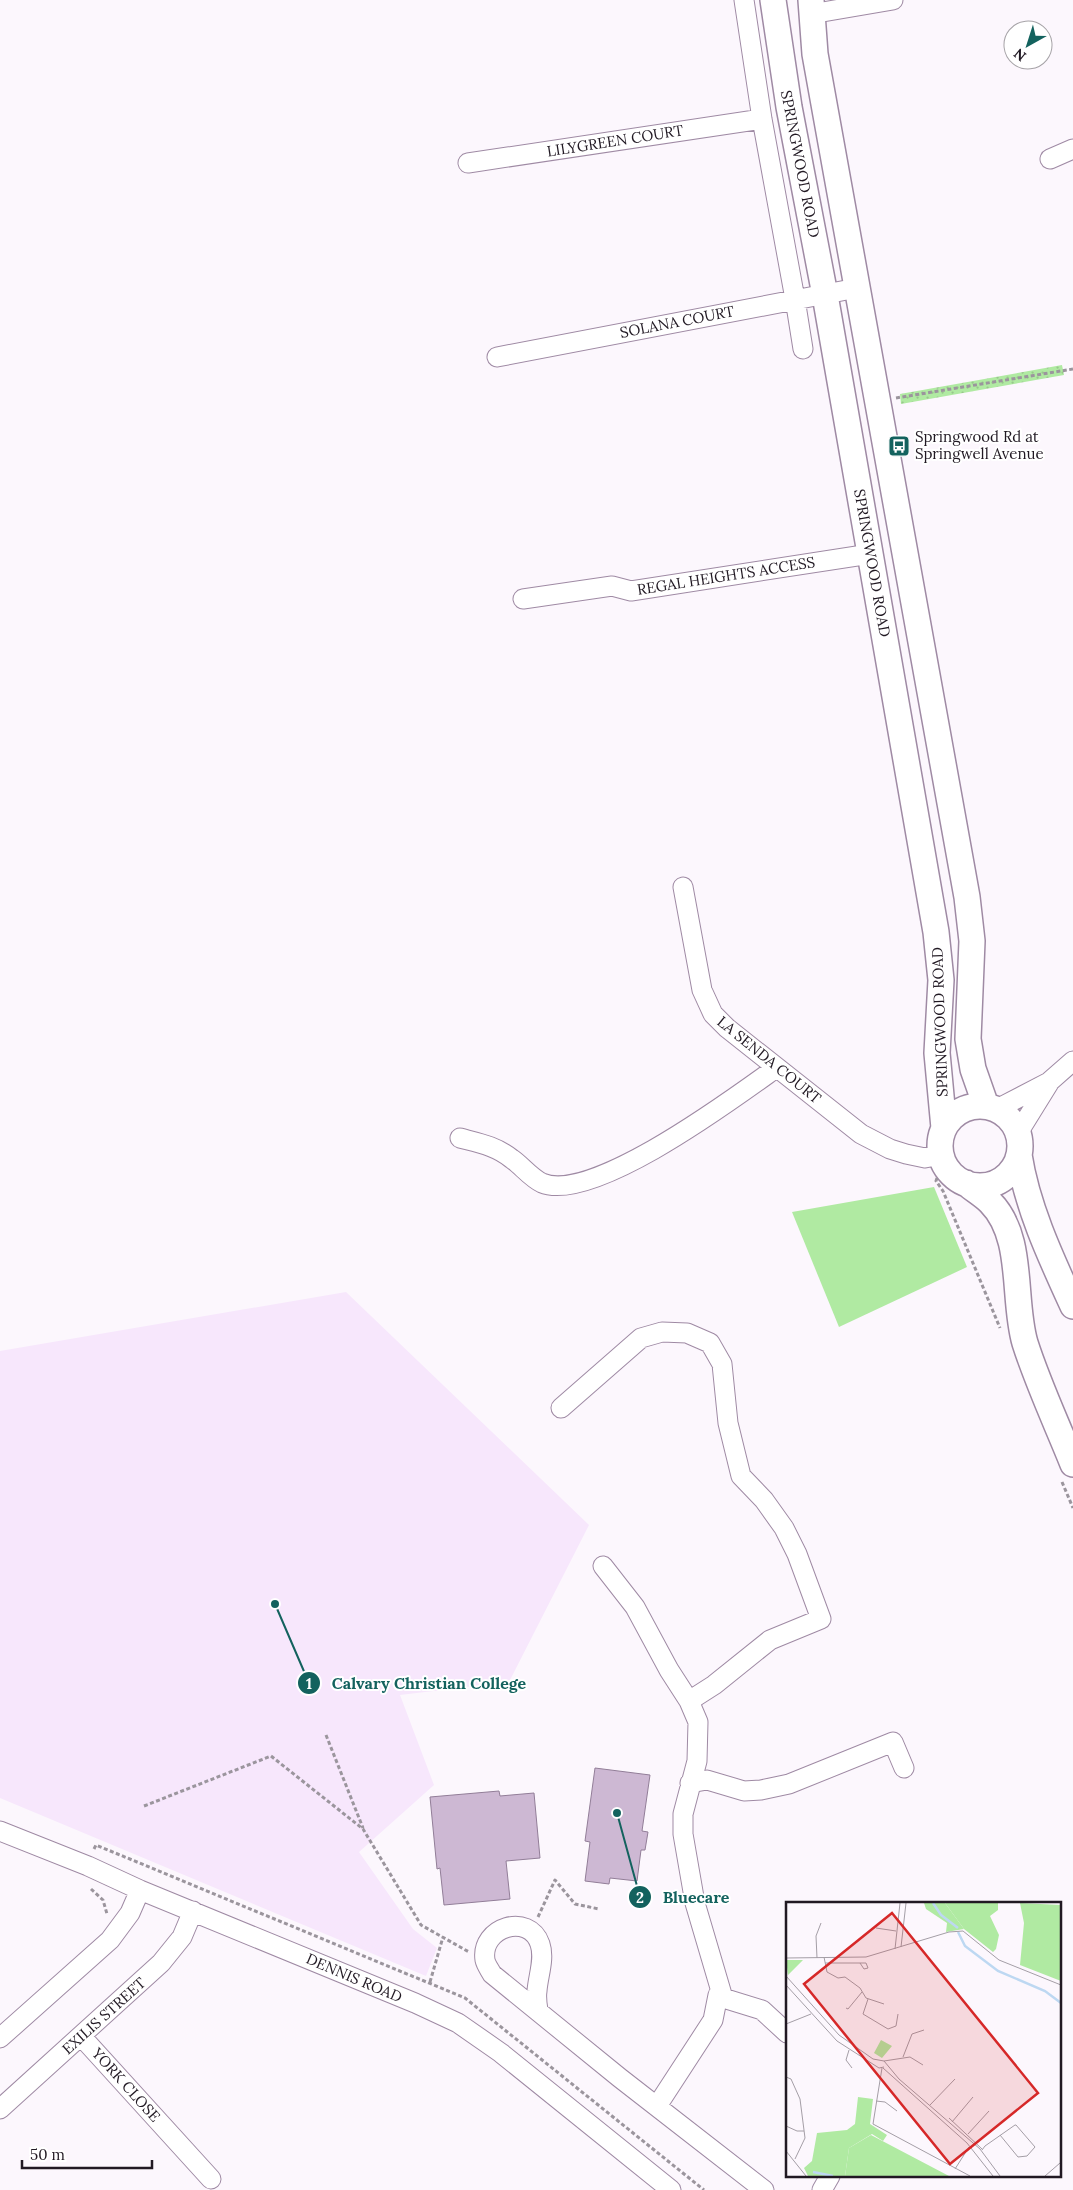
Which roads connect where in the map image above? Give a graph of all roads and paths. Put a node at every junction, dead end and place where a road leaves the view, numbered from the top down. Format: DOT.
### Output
graph roads {
  1 [pos="744,0"];
  2 [pos="773,0"];
  3 [pos="894,0"];
  4 [pos="811,7"];
  5 [pos="762,119"];
  6 [pos="1073,149"];
  7 [pos="1050,159"];
  8 [pos="468,163"];
  9 [pos="857,288"];
  10 [pos="825,295"];
  11 [pos="796,299"];
  12 [pos="803,349"];
  13 [pos="497,357"];
  14 [pos="1073,369"];
  15 [pos="878,401"];
  16 [pos="870,554"];
  17 [pos="523,600"];
  18 [pos="683,887"];
  19 [pos="1073,1061"];
  20 [pos="776,1068"];
  21 [pos="1050,1082"];
  22 [pos="992,1108"];
  23 [pos="944,1128"];
  24 [pos="460,1138"];
  25 [pos="1019,1144"];
  26 [pos="941,1155"];
  27 [pos="966,1184"];
  28 [pos="1073,1306"];
  29 [pos="561,1408"];
  30 [pos="1073,1464"];
  31 [pos="603,1566"];
  32 [pos="689,1701"];
  33 [pos="326,1735"];
  34 [pos="904,1768"];
  35 [pos="690,1784"];
  36 [pos="144,1806"];
  37 [pos="364,1829"];
  38 [pos="0,1831"];
  39 [pos="88,1888"];
  40 [pos="140,1890"];
  41 [pos="599,1909"];
  42 [pos="193,1911"];
  43 [pos="107,1915"];
  44 [pos="531,1932"];
  45 [pos="443,1937"];
  46 [pos="485,1961"];
  47 [pos="430,1982"];
  48 [pos="718,1995"];
  49 [pos="538,2010"];
  50 [pos="786,2032"];
  51 [pos="81,2036"];
  52 [pos="0,2038"];
  53 [pos="657,2106"];
  54 [pos="0,2110"];
  55 [pos="829,2178"];
  56 [pos="211,2179"];
  57 [pos="671,2190"];
  58 [pos="764,2190"];
  59 [pos="822,2190"];
  1 -- 5 [label="street, SPRINGWOOD ROAD"];
  2 -- 10 [label="main road, SPRINGWOOD ROAD"];
  3 -- 4 [label="street"];
  4 -- 9 [label="main road, SPRINGWOOD ROAD"];
  5 -- 8 [label="street, LILYGREEN COURT"];
  5 -- 11 [label="street, SPRINGWOOD ROAD"];
  6 -- 7 [label="street"];
  9 -- 10 [label="street, SOLANA COURT"];
  9 -- 15 [label="main road, SPRINGWOOD ROAD"];
  10 -- 11 [label="street, SOLANA COURT"];
  10 -- 16 [label="main road, SPRINGWOOD ROAD"];
  11 -- 12 [label="street, SPRINGWOOD ROAD"];
  11 -- 13 [label="street, SOLANA COURT"];
  14 -- 15 [label="path"];
  15 -- 22 [label="main road, SPRINGWOOD ROAD"];
  16 -- 17 [label="street, REGAL HEIGHTS ACCESS"];
  16 -- 23 [label="main road, SPRINGWOOD ROAD"];
  18 -- 20 [label="street, LA SENDA COURT"];
  19 -- 21 [label="street"];
  20 -- 24 [label="street"];
  20 -- 26 [label="street, LA SENDA COURT"];
  21 -- 22 [label="street"];
  21 -- 25 [label="street"];
  22 -- 23 [label="main road"];
  22 -- 25 [label="main road"];
  23 -- 26 [label="main road"];
  25 -- 27 [label="main road"];
  25 -- 28 [label="main road"];
  26 -- 27 [label="main road"];
  27 -- 30 [label="main road"];
  29 -- 32 [label="street"];
  31 -- 32 [label="street"];
  32 -- 35 [label="street"];
  33 -- 37 [label="path"];
  34 -- 35 [label="street"];
  35 -- 50 [label="street"];
  36 -- 37 [label="path"];
  37 -- 45 [label="path"];
  38 -- 40 [label="street, DENNIS ROAD"];
  39 -- 43 [label="path"];
  40 -- 42 [label="street, DENNIS ROAD"];
  40 -- 52 [label="street"];
  41 -- 44 [label="path"];
  42 -- 51 [label="street, EXILIS STREET"];
  42 -- 57 [label="street, DENNIS ROAD"];
  44 -- 46 [label="street"];
  44 -- 49 [label="street"];
  45 -- 46 [label="path"];
  45 -- 47 [label="path"];
  46 -- 49 [label="street"];
  48 -- 53 [label="street"];
  49 -- 53 [label="street"];
  51 -- 54 [label="street, EXILIS STREET"];
  51 -- 56 [label="street, YORK CLOSE"];
  53 -- 58 [label="street"];
  55 -- 59 [label="street"];
}
